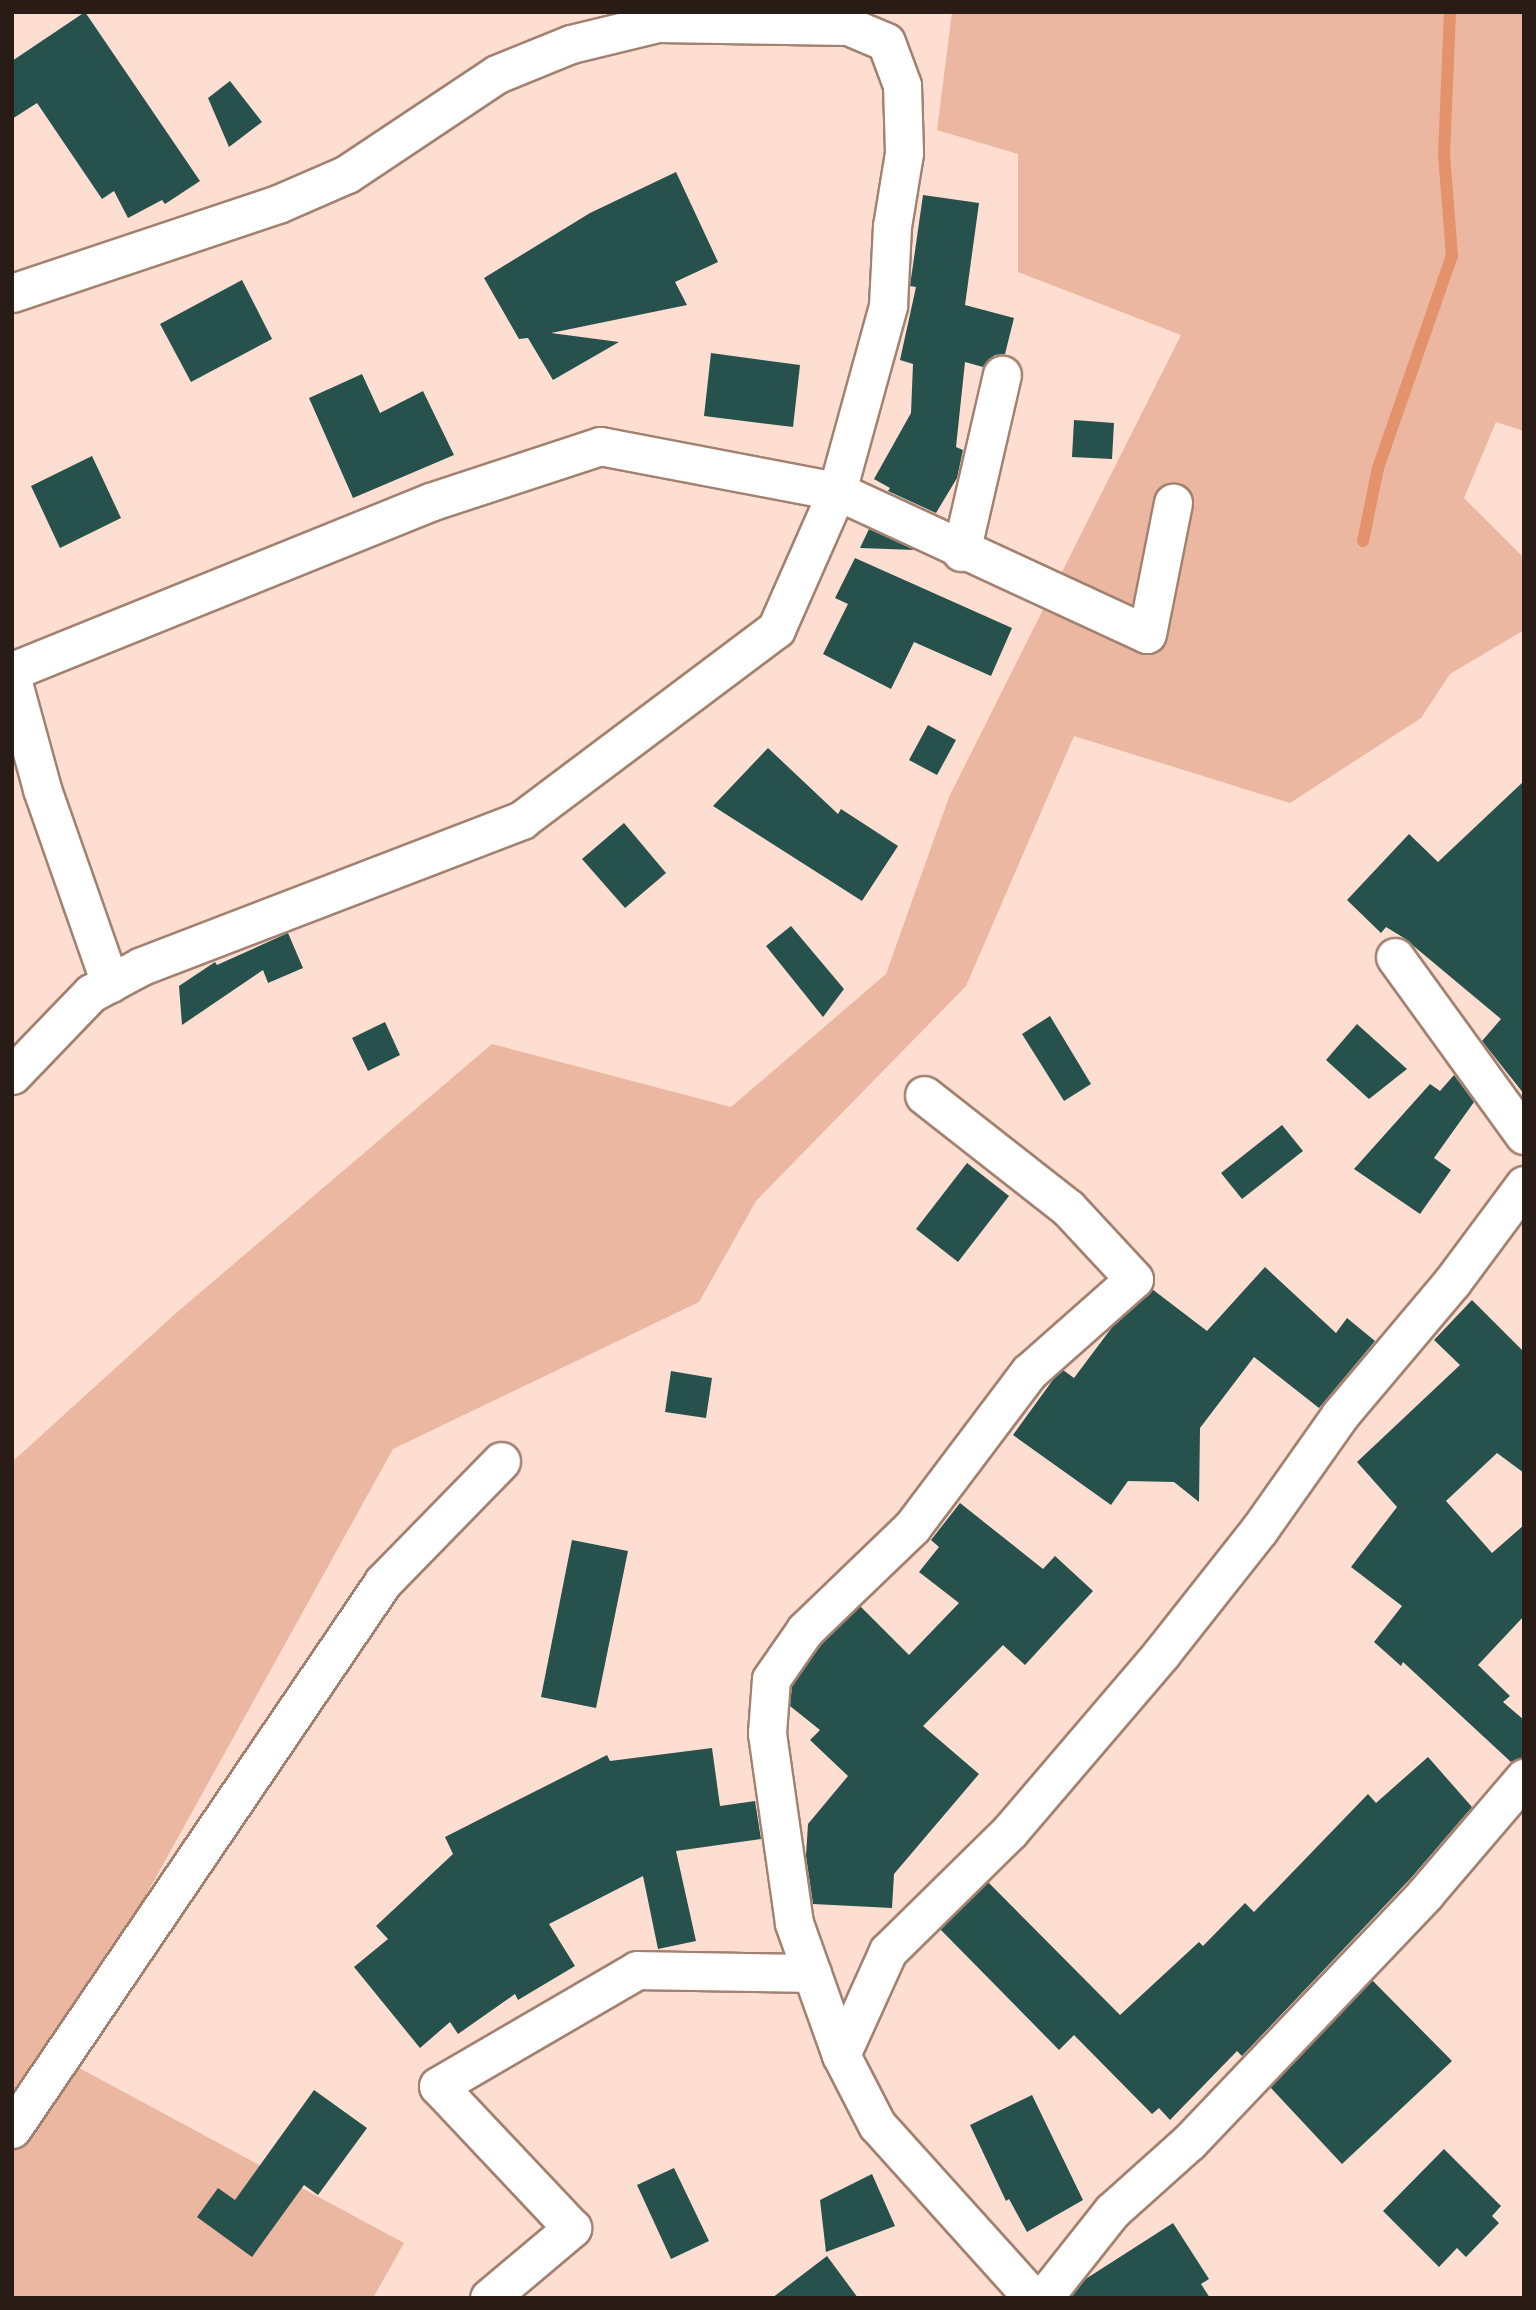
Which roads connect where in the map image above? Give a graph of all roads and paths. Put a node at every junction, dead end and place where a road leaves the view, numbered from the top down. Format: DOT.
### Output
graph roads {
  1 [pos="748,19"];
  2 [pos="12,293"];
  3 [pos="1002,375"];
  4 [pos="837,491"];
  5 [pos="1173,503"];
  6 [pos="961,552"];
  7 [pos="12,671"];
  8 [pos="12,679"];
  9 [pos="1395,957"];
  10 [pos="110,983"];
  11 [pos="12,1075"];
  12 [pos="924,1095"];
  13 [pos="1524,1135"];
  14 [pos="1524,1185"];
  15 [pos="502,1461"];
  16 [pos="1524,1777"];
  17 [pos="812,1973"];
  18 [pos="841,2055"];
  19 [pos="12,2129"];
  20 [pos="489,2298"];
  21 [pos="1033,2298"];
  22 [pos="1042,2298"];
  1 -- 2 [label="street"];
  1 -- 4 [label="street"];
  3 -- 6 [label="street"];
  4 -- 6 [label="street"];
  4 -- 7 [label="street"];
  4 -- 10 [label="street"];
  5 -- 6 [label="street"];
  8 -- 10 [label="street"];
  9 -- 13 [label="street"];
  10 -- 11 [label="street"];
  12 -- 17 [label="street"];
  14 -- 18 [label="street"];
  15 -- 19 [label="street"];
  16 -- 22 [label="street"];
  17 -- 18 [label="street"];
  17 -- 20 [label="street"];
  18 -- 21 [label="street"];
}
